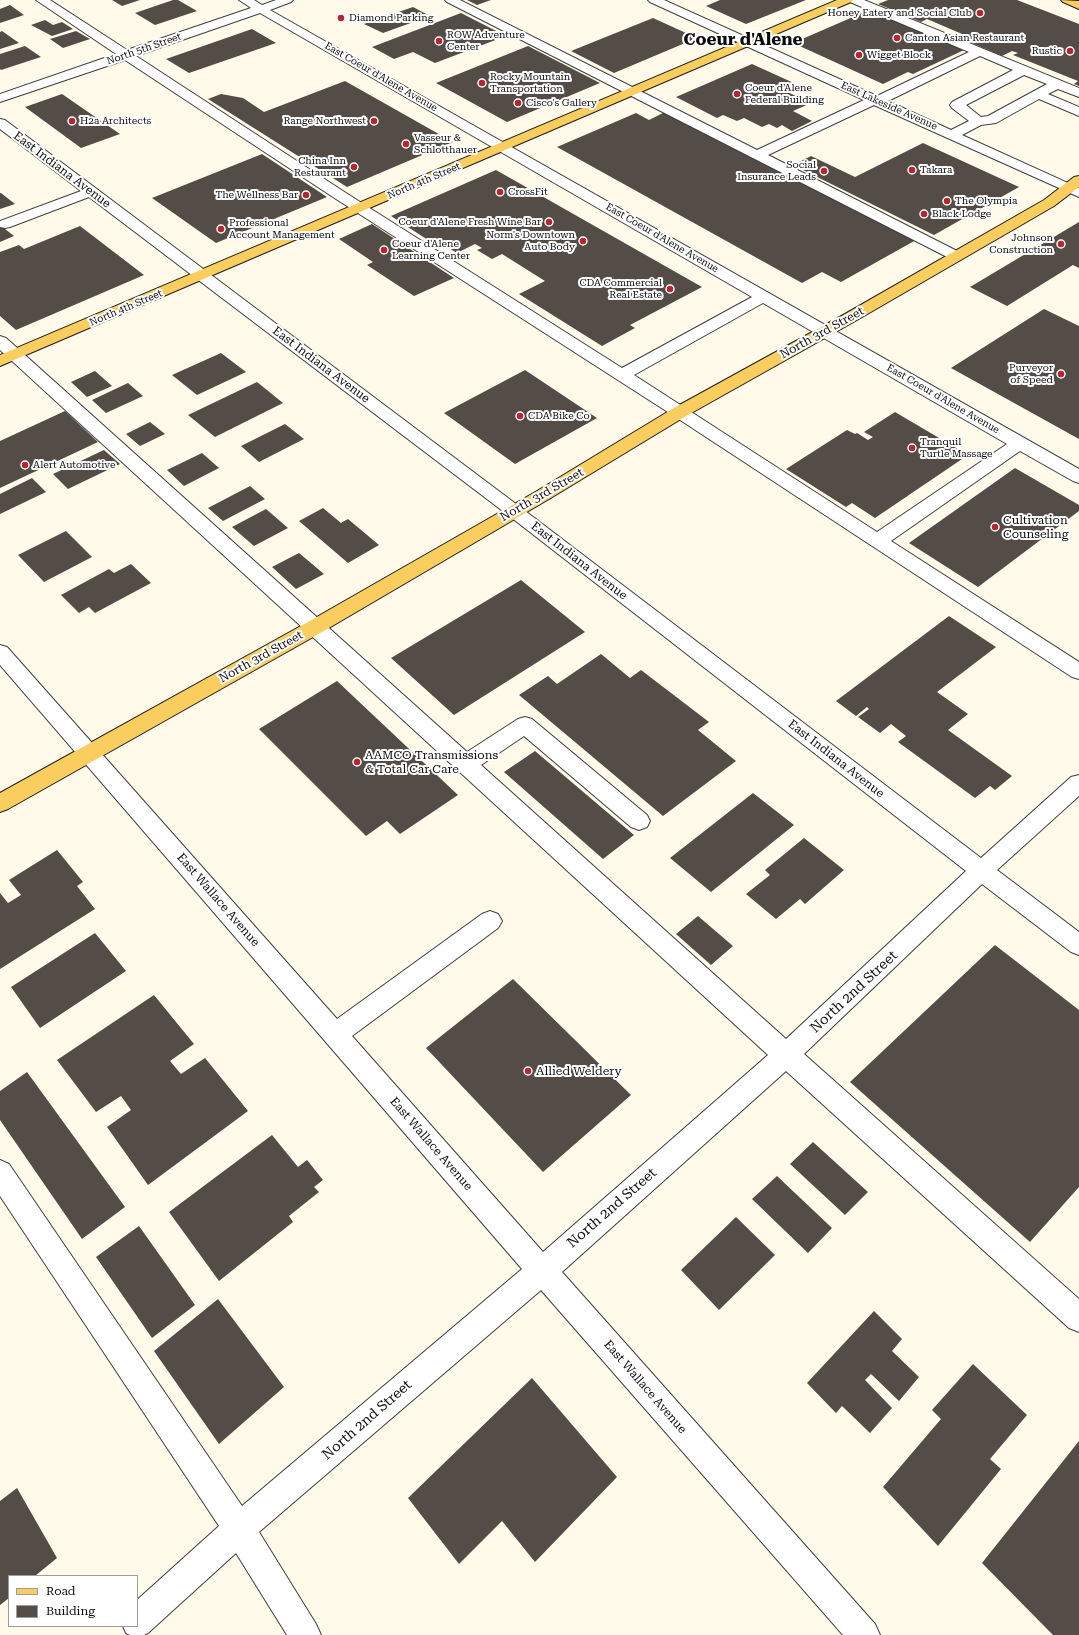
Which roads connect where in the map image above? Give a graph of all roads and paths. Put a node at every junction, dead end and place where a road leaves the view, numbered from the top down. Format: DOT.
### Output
graph roads {
  1 [pos="42,0"];
  2 [pos="245,0"];
  3 [pos="287,0"];
  4 [pos="451,0"];
  5 [pos="654,0"];
  6 [pos="847,0"];
  7 [pos="854,0"];
  8 [pos="1067,0"];
  9 [pos="1079,4"];
  10 [pos="260,9"];
  11 [pos="746,42"];
  12 [pos="979,52"];
  13 [pos="126,55"];
  14 [pos="1023,70"];
  15 [pos="1057,84"];
  16 [pos="632,91"];
  17 [pos="1079,93"];
  18 [pos="1038,94"];
  19 [pos="0,98"];
  20 [pos="876,100"];
  21 [pos="1079,112"];
  22 [pos="978,121"];
  23 [pos="0,123"];
  24 [pos="952,135"];
  25 [pos="503,147"];
  26 [pos="757,155"];
  27 [pos="1076,187"];
  28 [pos="90,192"];
  29 [pos="360,208"];
  30 [pos="5,224"];
  31 [pos="956,256"];
  32 [pos="201,275"];
  33 [pos="763,297"];
  34 [pos="824,332"];
  35 [pos="5,352"];
  36 [pos="622,375"];
  37 [pos="680,412"];
  38 [pos="1020,443"];
  39 [pos="1079,477"];
  40 [pos="514,511"];
  41 [pos="877,541"];
  42 [pos="315,627"];
  43 [pos="0,652"];
  44 [pos="1079,672"];
  45 [pos="88,753"];
  46 [pos="466,764"];
  47 [pos="1079,783"];
  48 [pos="0,803"];
  49 [pos="639,821"];
  50 [pos="982,871"];
  51 [pos="490,921"];
  52 [pos="1079,945"];
  53 [pos="335,1034"];
  54 [pos="787,1054"];
  55 [pos="0,1174"];
  56 [pos="542,1271"];
  57 [pos="1079,1318"];
  58 [pos="239,1530"];
  59 [pos="138,1621"];
  60 [pos="132,1627"];
  61 [pos="123,1635"];
  62 [pos="305,1635"];
  63 [pos="864,1635"];
  1 -- 13 [label="street"];
  2 -- 10 [label="street, East Coeur d'Alene Avenue"];
  3 -- 10 [label="street, North 5th Street"];
  4 -- 16 [label="street"];
  5 -- 11 [label="street, East Lakeside Avenue"];
  6 -- 11 [label="main road, North 4th Street"];
  7 -- 12 [label="street"];
  8 -- 9 [label="main road"];
  10 -- 13 [label="street, North 5th Street"];
  10 -- 25 [label="street, East Coeur d'Alene Avenue"];
  11 -- 16 [label="main road, North 4th Street"];
  11 -- 20 [label="street, East Lakeside Avenue"];
  12 -- 14 [label="street"];
  12 -- 20 [label="street"];
  13 -- 19 [label="street, North 5th Street"];
  13 -- 29 [label="street"];
  14 -- 15 [label="street"];
  14 -- 22 [label="street"];
  15 -- 17 [label="street"];
  15 -- 18 [label="street"];
  16 -- 25 [label="main road, North 4th Street"];
  16 -- 26 [label="street"];
  18 -- 21 [label="street"];
  18 -- 22 [label="street"];
  20 -- 24 [label="street, East Lakeside Avenue"];
  20 -- 26 [label="street"];
  22 -- 24 [label="street"];
  23 -- 28 [label="street, East Indiana Avenue"];
  24 -- 27 [label="street, East Lakeside Avenue"];
  25 -- 29 [label="main road, North 4th Street"];
  25 -- 33 [label="street, East Coeur d'Alene Avenue"];
  26 -- 31 [label="street"];
  27 -- 31 [label="main road, North 3rd Street"];
  28 -- 30 [label="street"];
  28 -- 32 [label="street, East Indiana Avenue"];
  29 -- 32 [label="main road, North 4th Street"];
  29 -- 36 [label="street"];
  31 -- 34 [label="main road, North 3rd Street"];
  32 -- 35 [label="main road, North 4th Street"];
  32 -- 40 [label="street, East Indiana Avenue"];
  33 -- 34 [label="street, East Coeur d'Alene Avenue"];
  33 -- 36 [label="street"];
  34 -- 37 [label="main road, North 3rd Street"];
  34 -- 38 [label="street, East Coeur d'Alene Avenue"];
  35 -- 42 [label="street"];
  36 -- 37 [label="street"];
  37 -- 40 [label="main road, North 3rd Street"];
  37 -- 41 [label="street"];
  38 -- 39 [label="street, East Coeur d'Alene Avenue"];
  38 -- 41 [label="street"];
  40 -- 42 [label="main road, North 3rd Street"];
  40 -- 50 [label="street, East Indiana Avenue"];
  41 -- 44 [label="street"];
  42 -- 45 [label="main road, North 3rd Street"];
  42 -- 46 [label="street"];
  43 -- 45 [label="street, East Wallace Avenue"];
  45 -- 48 [label="main road, North 3rd Street"];
  45 -- 53 [label="street, East Wallace Avenue"];
  46 -- 49 [label="street"];
  46 -- 54 [label="street"];
  47 -- 50 [label="street, North 2nd Street"];
  50 -- 52 [label="street, East Indiana Avenue"];
  50 -- 54 [label="street, North 2nd Street"];
  51 -- 53 [label="street"];
  53 -- 56 [label="street, East Wallace Avenue"];
  54 -- 56 [label="street, North 2nd Street"];
  54 -- 57 [label="street"];
  55 -- 58 [label="street"];
  56 -- 58 [label="street, North 2nd Street"];
  56 -- 63 [label="street, East Wallace Avenue"];
  58 -- 59 [label="street, North 2nd Street"];
  58 -- 62 [label="street"];
  60 -- 61 [label="street"];
}
